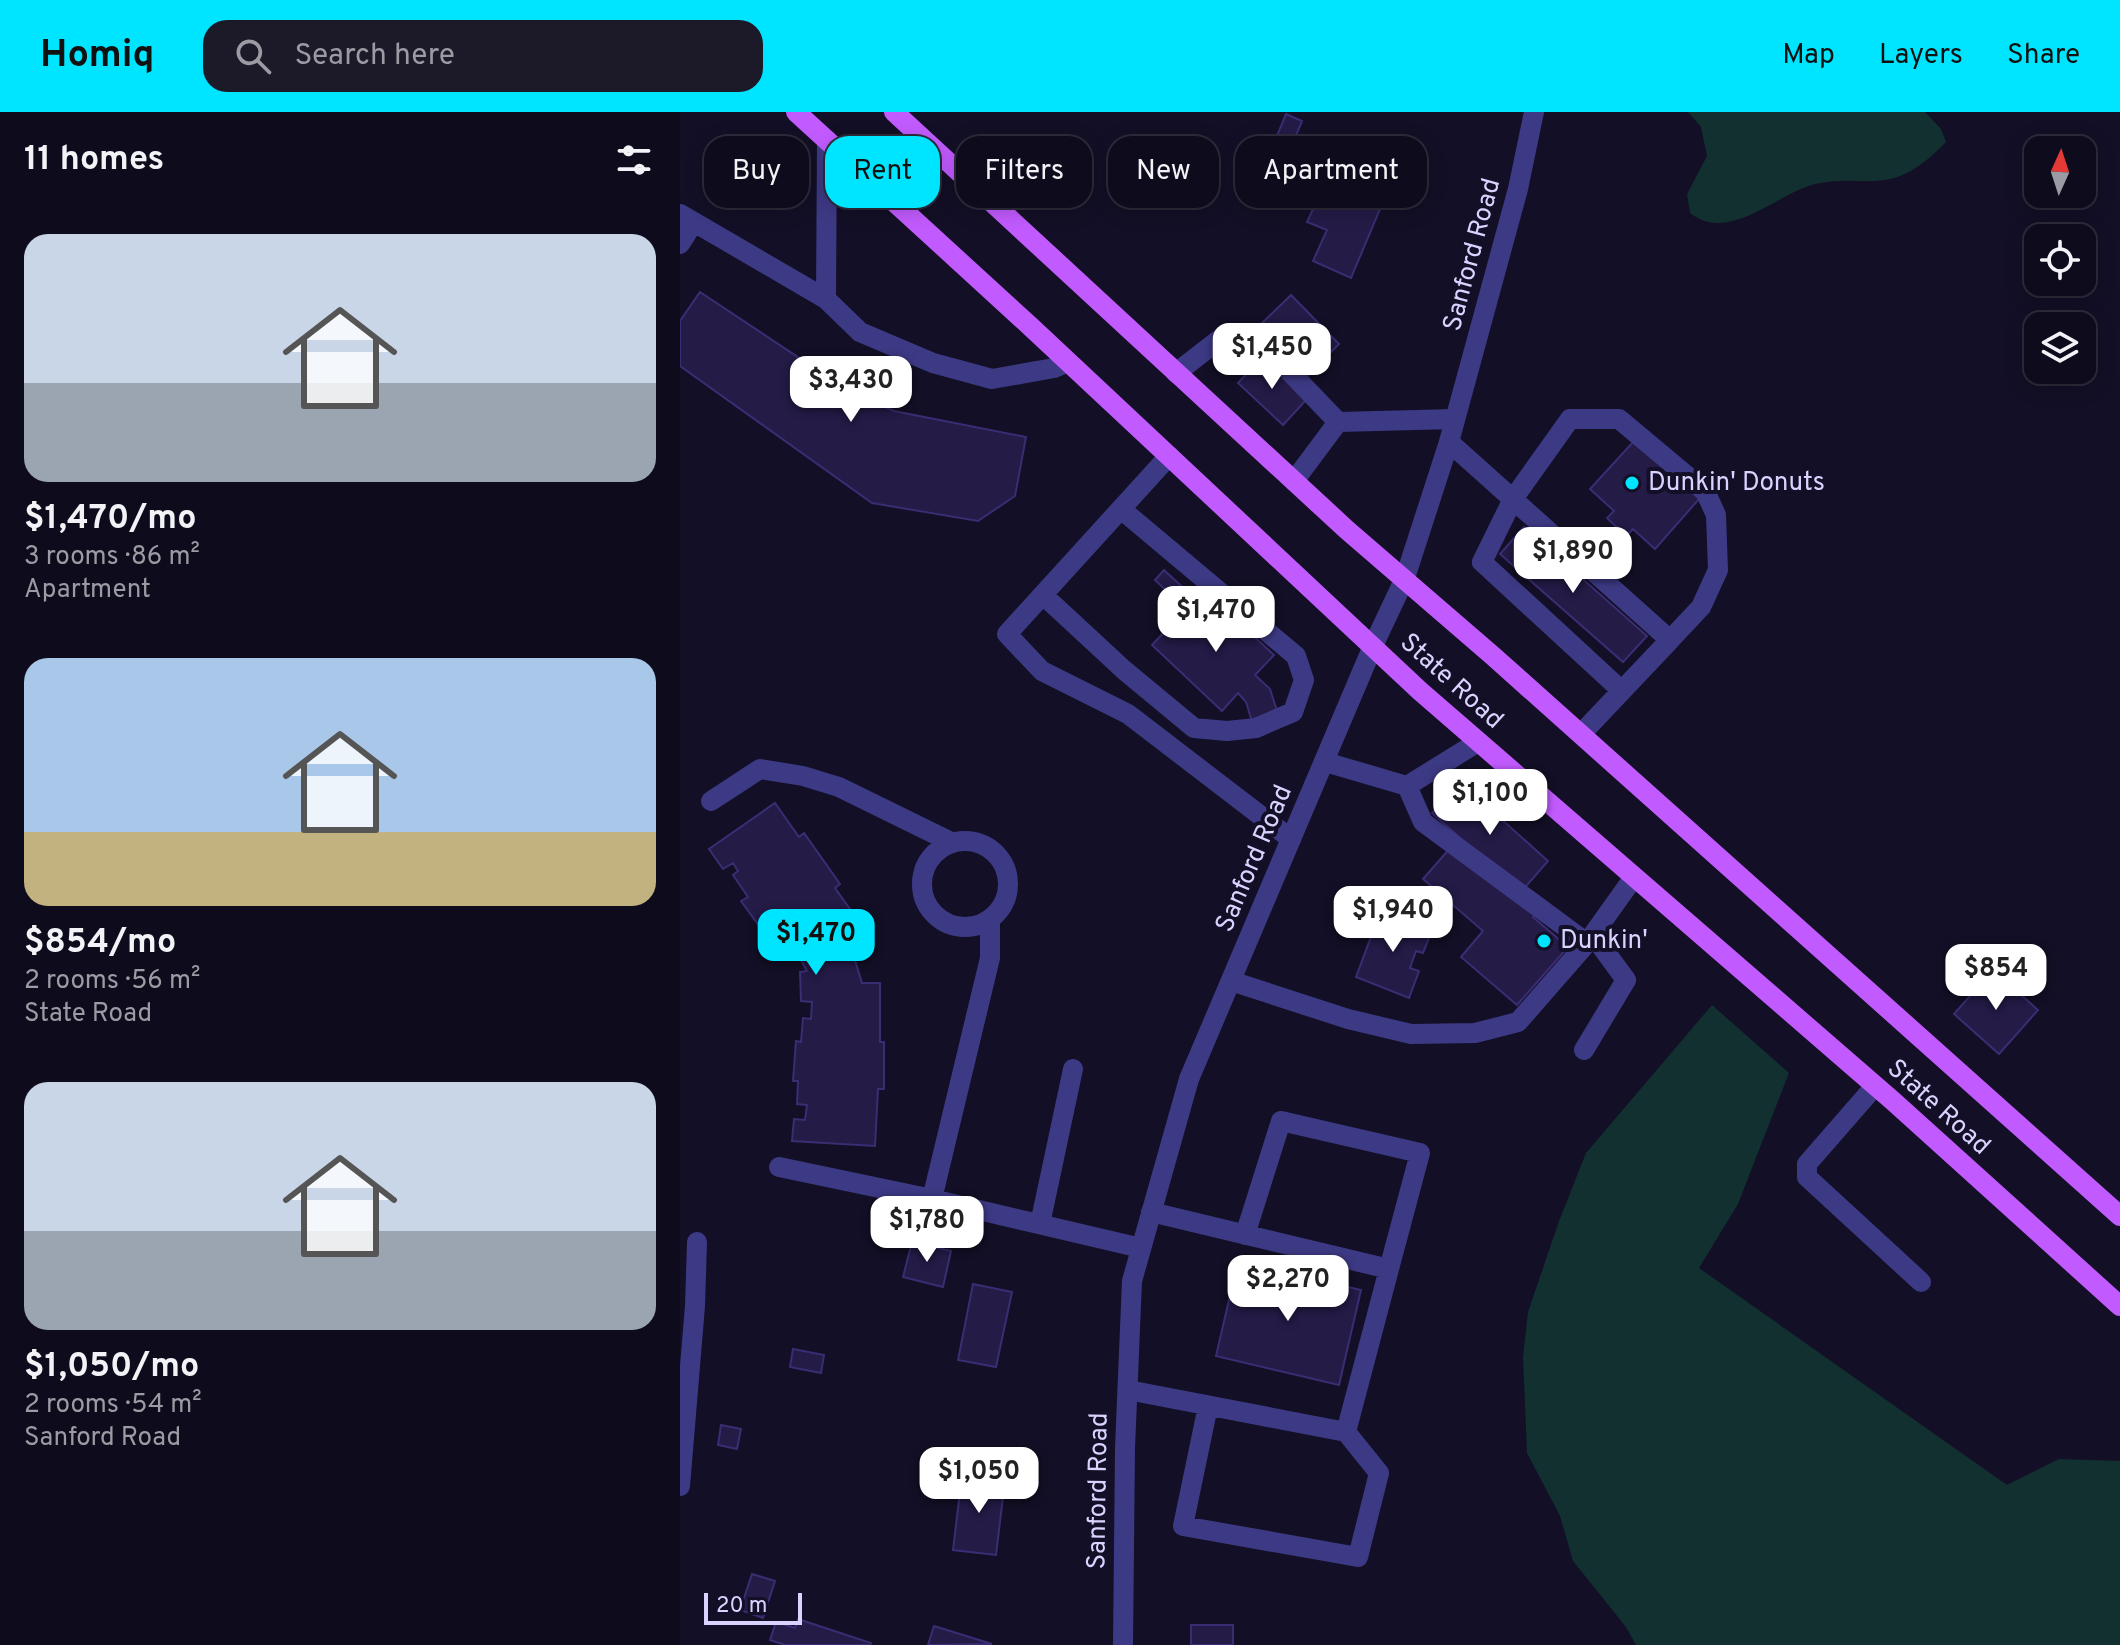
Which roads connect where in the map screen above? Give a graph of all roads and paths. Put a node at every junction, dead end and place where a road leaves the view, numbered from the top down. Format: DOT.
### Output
graph roads {
  1 [pos="796,112"];
  2 [pos="894,112"];
  3 [pos="1534,112"];
  4 [pos="825,138"];
  5 [pos="827,208"];
  6 [pos="901,208"];
  7 [pos="687,218"];
  8 [pos="680,244"];
  9 [pos="826,299"];
  10 [pos="1068,362"];
  11 [pos="1176,373"];
  12 [pos="1455,419"];
  13 [pos="1338,422"];
  14 [pos="1449,442"];
  15 [pos="1169,456"];
  16 [pos="1294,481"];
  17 [pos="1513,499"];
  18 [pos="1121,509"];
  19 [pos="1405,578"];
  20 [pos="1043,595"];
  21 [pos="1670,640"];
  22 [pos="1373,646"];
  23 [pos="1622,691"];
  24 [pos="1581,734"];
  25 [pos="1478,742"];
  26 [pos="1325,762"];
  27 [pos="1407,786"];
  28 [pos="711,801"];
  29 [pos="1291,839"];
  30 [pos="951,842"];
  31 [pos="1634,877"];
  32 [pos="990,921"];
  33 [pos="1590,939"];
  34 [pos="1231,981"];
  35 [pos="1584,1050"];
  36 [pos="1073,1069"];
  37 [pos="1875,1086"];
  38 [pos="779,1167"];
  39 [pos="932,1199"];
  40 [pos="1151,1212"];
  41 [pos="2120,1216"];
  42 [pos="1040,1224"];
  43 [pos="1245,1235"];
  44 [pos="697,1242"];
  45 [pos="1141,1248"];
  46 [pos="1389,1269"];
  47 [pos="1921,1282"];
  48 [pos="2120,1306"];
  49 [pos="1128,1390"];
  50 [pos="1208,1406"];
  51 [pos="1346,1432"];
  52 [pos="680,1486"];
  53 [pos="1123,1645"];
  1 -- 4 [label="main road, State Road"];
  2 -- 11 [label="main road, State Road"];
  3 -- 12 [label="street, Sanford Road"];
  5 -- 9 [label="street"];
  6 -- 10 [label="main road, State Road"];
  7 -- 8 [label="street"];
  7 -- 9 [label="street"];
  9 -- 10 [label="street"];
  10 -- 15 [label="main road, State Road"];
  11 -- 13 [label="street"];
  11 -- 16 [label="main road, State Road"];
  12 -- 13 [label="street"];
  12 -- 14 [label="street, Sanford Road"];
  13 -- 16 [label="street"];
  14 -- 17 [label="street"];
  14 -- 19 [label="street, Sanford Road"];
  15 -- 18 [label="street"];
  15 -- 22 [label="main road, State Road"];
  16 -- 19 [label="main road, State Road"];
  17 -- 21 [label="street"];
  17 -- 21 [label="street"];
  17 -- 23 [label="street"];
  18 -- 20 [label="street"];
  18 -- 20 [label="street"];
  19 -- 22 [label="street, Sanford Road"];
  19 -- 24 [label="main road, State Road"];
  20 -- 29 [label="street"];
  21 -- 23 [label="street"];
  22 -- 25 [label="main road, State Road"];
  22 -- 26 [label="street, Sanford Road"];
  23 -- 24 [label="street"];
  24 -- 41 [label="main road, State Road"];
  25 -- 27 [label="street"];
  25 -- 31 [label="main road, State Road"];
  26 -- 27 [label="street"];
  26 -- 29 [label="street, Sanford Road"];
  27 -- 33 [label="street"];
  28 -- 30 [label="street"];
  29 -- 34 [label="street, Sanford Road"];
  30 -- 32 [label="street"];
  30 -- 32 [label="street"];
  31 -- 33 [label="street"];
  31 -- 37 [label="main road, State Road"];
  32 -- 39 [label="street"];
  33 -- 34 [label="street"];
  33 -- 35 [label="street"];
  34 -- 40 [label="street, Sanford Road"];
  36 -- 42 [label="street"];
  37 -- 47 [label="street"];
  37 -- 48 [label="main road, State Road"];
  38 -- 39 [label="street"];
  39 -- 42 [label="street"];
  40 -- 43 [label="street"];
  40 -- 45 [label="street, Sanford Road"];
  42 -- 45 [label="street"];
  43 -- 46 [label="street"];
  43 -- 46 [label="street"];
  44 -- 52 [label="street"];
  45 -- 49 [label="street, Sanford Road"];
  46 -- 51 [label="street"];
  49 -- 50 [label="street"];
  49 -- 53 [label="street, Sanford Road"];
  50 -- 51 [label="street"];
  50 -- 51 [label="street"];
}
